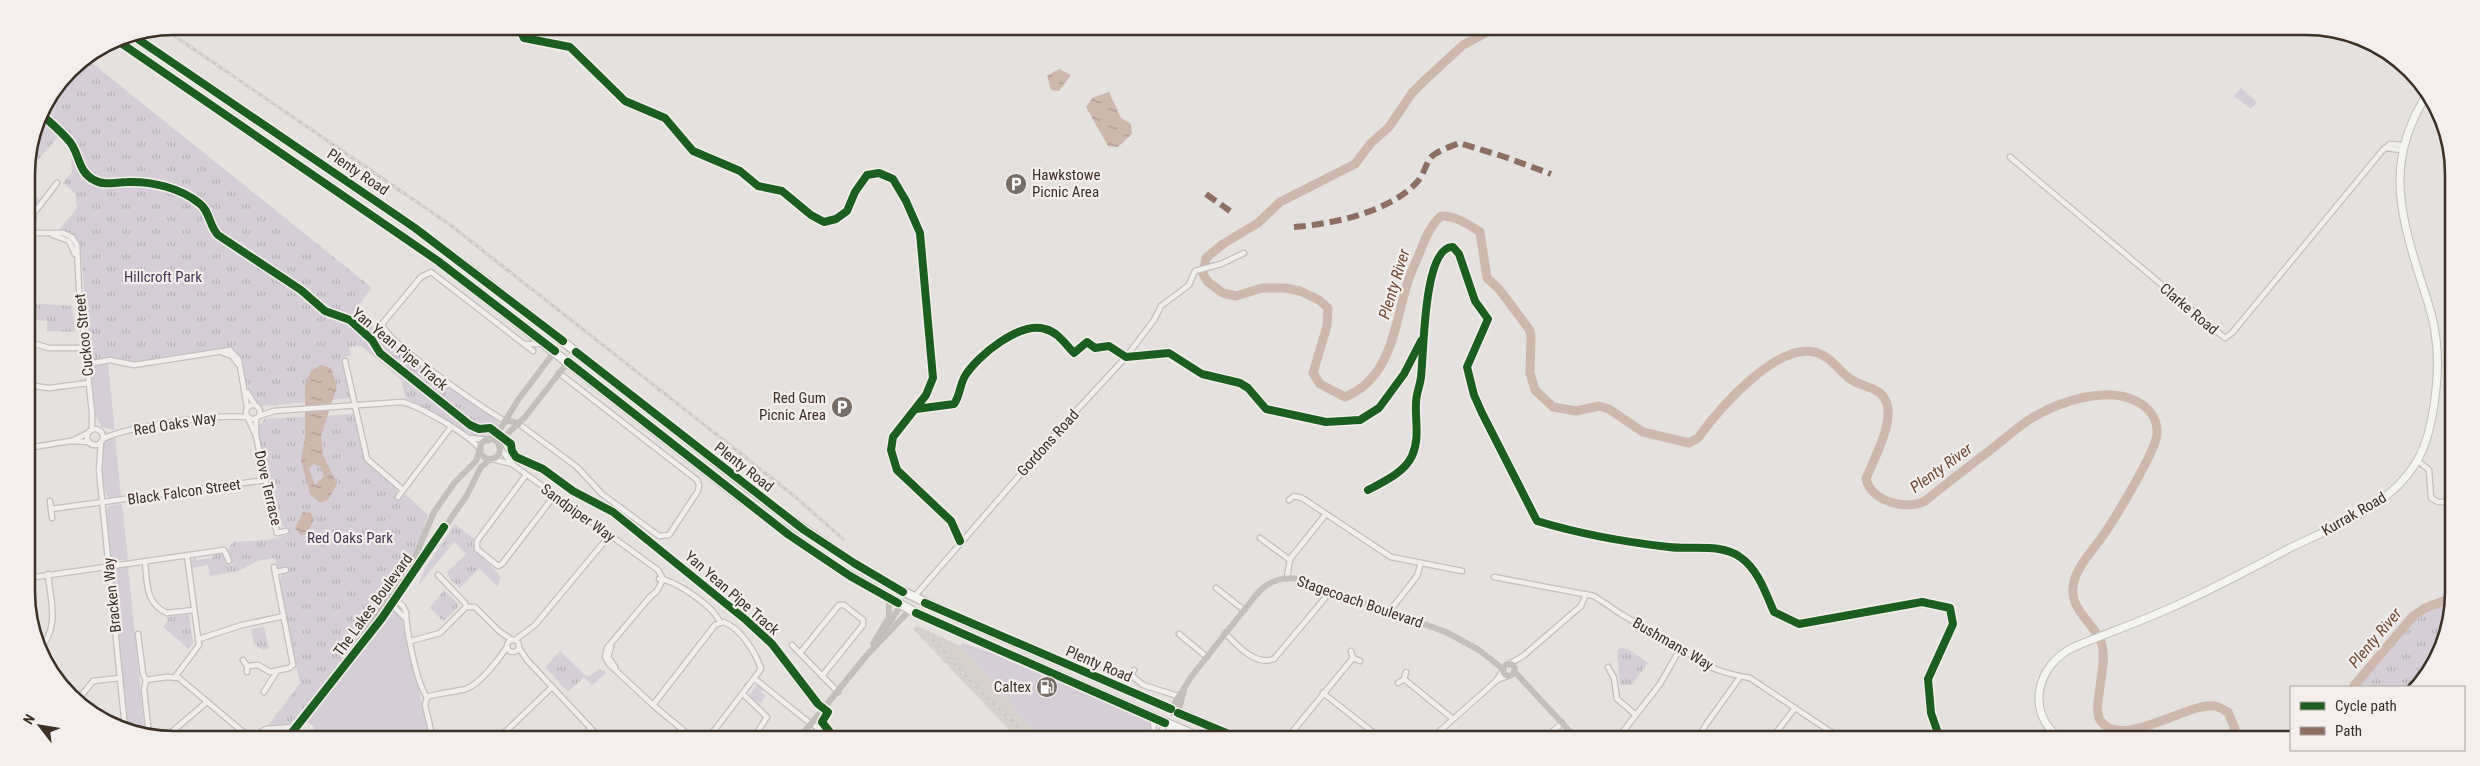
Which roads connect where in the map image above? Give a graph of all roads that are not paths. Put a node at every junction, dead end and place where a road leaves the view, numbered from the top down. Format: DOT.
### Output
graph roads {
  1 [pos="140,40"];
  2 [pos="123,45"];
  3 [pos="2423,101"];
  4 [pos="2402,148"];
  5 [pos="2010,157"];
  6 [pos="58,183"];
  7 [pos="35,211"];
  8 [pos="35,233"];
  9 [pos="1244,253"];
  10 [pos="563,341"];
  11 [pos="522,343"];
  12 [pos="35,344"];
  13 [pos="545,344"];
  14 [pos="86,348"];
  15 [pos="533,350"];
  16 [pos="555,351"];
  17 [pos="576,352"];
  18 [pos="345,361"];
  19 [pos="568,362"];
  20 [pos="87,364"];
  21 [pos="559,373"];
  22 [pos="89,383"];
  23 [pos="35,386"];
  24 [pos="245,388"];
  25 [pos="355,406"];
  26 [pos="257,407"];
  27 [pos="246,408"];
  28 [pos="274,411"];
  29 [pos="92,413"];
  30 [pos="231,415"];
  31 [pos="247,417"];
  32 [pos="258,417"];
  33 [pos="504,421"];
  34 [pos="519,424"];
  35 [pos="451,427"];
  36 [pos="100,430"];
  37 [pos="90,431"];
  38 [pos="119,432"];
  39 [pos="256,436"];
  40 [pos="465,436"];
  41 [pos="487,440"];
  42 [pos="70,441"];
  43 [pos="102,441"];
  44 [pos="90,443"];
  45 [pos="35,447"];
  46 [pos="500,448"];
  47 [pos="480,450"];
  48 [pos="492,459"];
  49 [pos="2417,460"];
  50 [pos="98,461"];
  51 [pos="512,464"];
  52 [pos="526,475"];
  53 [pos="266,480"];
  54 [pos="403,490"];
  55 [pos="398,496"];
  56 [pos="554,496"];
  57 [pos="1289,500"];
  58 [pos="50,501"];
  59 [pos="2445,502"];
  60 [pos="103,503"];
  61 [pos="51,509"];
  62 [pos="1326,514"];
  63 [pos="52,518"];
  64 [pos="286,531"];
  65 [pos="424,535"];
  66 [pos="439,535"];
  67 [pos="609,536"];
  68 [pos="1260,538"];
  69 [pos="228,546"];
  70 [pos="224,550"];
  71 [pos="187,555"];
  72 [pos="145,561"];
  73 [pos="230,562"];
  74 [pos="1289,562"];
  75 [pos="1421,563"];
  76 [pos="109,566"];
  77 [pos="286,570"];
  78 [pos="1462,571"];
  79 [pos="48,574"];
  80 [pos="438,575"];
  81 [pos="35,576"];
  82 [pos="1494,577"];
  83 [pos="1289,578"];
  84 [pos="661,579"];
  85 [pos="1216,588"];
  86 [pos="1327,590"];
  87 [pos="1586,594"];
  88 [pos="914,597"];
  89 [pos="889,599"];
  90 [pos="391,600"];
  91 [pos="901,605"];
  92 [pos="466,607"];
  93 [pos="194,610"];
  94 [pos="910,610"];
  95 [pos="1244,610"];
  96 [pos="1389,612"];
  97 [pos="284,616"];
  98 [pos="720,623"];
  99 [pos="498,631"];
  100 [pos="528,631"];
  101 [pos="138,634"];
  102 [pos="1179,634"];
  103 [pos="1224,635"];
  104 [pos="199,639"];
  105 [pos="514,640"];
  106 [pos="411,641"];
  107 [pos="45,643"];
  108 [pos="792,645"];
  109 [pos="507,646"];
  110 [pos="516,649"];
  111 [pos="1680,649"];
  112 [pos="1351,651"];
  113 [pos="800,653"];
  114 [pos="869,653"];
  115 [pos="1207,656"];
  116 [pos="1523,656"];
  117 [pos="1353,658"];
  118 [pos="1490,658"];
  119 [pos="242,660"];
  120 [pos="498,660"];
  121 [pos="1360,661"];
  122 [pos="1509,664"];
  123 [pos="247,666"];
  124 [pos="1608,668"];
  125 [pos="1503,670"];
  126 [pos="277,671"];
  127 [pos="247,672"];
  128 [pos="1406,672"];
  129 [pos="1511,673"];
  130 [pos="822,676"];
  131 [pos="177,677"];
  132 [pos="1740,677"];
  133 [pos="120,678"];
  134 [pos="755,679"];
  135 [pos="1127,679"];
  136 [pos="1404,679"];
  137 [pos="146,680"];
  138 [pos="1496,681"];
  139 [pos="1398,683"];
  140 [pos="552,687"];
  141 [pos="264,692"];
  142 [pos="838,692"];
  143 [pos="1322,693"];
  144 [pos="743,694"];
  145 [pos="82,695"];
  146 [pos="427,697"];
  147 [pos="1180,697"];
  148 [pos="207,702"];
  149 [pos="653,705"];
  150 [pos="1795,708"];
  151 [pos="309,710"];
  152 [pos="1174,711"];
  153 [pos="1636,715"];
  154 [pos="1153,717"];
  155 [pos="1454,718"];
  156 [pos="124,721"];
  157 [pos="812,723"];
  158 [pos="1562,723"];
  159 [pos="1168,724"];
  160 [pos="292,727"];
  161 [pos="148,728"];
  162 [pos="592,729"];
  163 [pos="173,731"];
  164 [pos="241,731"];
  165 [pos="263,731"];
  166 [pos="288,731"];
  167 [pos="293,731"];
  168 [pos="431,731"];
  169 [pos="506,731"];
  170 [pos="589,731"];
  171 [pos="682,731"];
  172 [pos="714,731"];
  173 [pos="759,731"];
  174 [pos="805,731"];
  175 [pos="820,731"];
  176 [pos="1154,731"];
  177 [pos="1163,731"];
  178 [pos="1166,731"];
  179 [pos="1185,731"];
  180 [pos="1222,731"];
  181 [pos="1293,731"];
  182 [pos="1370,731"];
  183 [pos="1440,731"];
  184 [pos="1553,731"];
  185 [pos="1569,731"];
  186 [pos="1623,731"];
  187 [pos="1702,731"];
  188 [pos="1777,731"];
  189 [pos="1830,731"];
  190 [pos="2051,731"];
  1 -- 10 [label="highway, Plenty Road"];
  2 -- 13 [label="highway, Plenty Road"];
  3 -- 4 [label="main road, Kurrak Road"];
  4 -- 5 [label="street, Clarke Road"];
  4 -- 49 [label="main road, Kurrak Road"];
  6 -- 7 [label="street"];
  8 -- 14 [label="street, Cuckoo Street"];
  9 -- 88 [label="street, Gordons Road"];
  10 -- 16 [label="highway"];
  10 -- 17 [label="highway, Plenty Road"];
  11 -- 13 [label="street"];
  11 -- 15 [label="street"];
  11 -- 33 [label="street"];
  12 -- 14 [label="street"];
  13 -- 16 [label="highway, Plenty Road"];
  14 -- 20 [label="street, Cuckoo Street"];
  16 -- 19 [label="highway, Plenty Road"];
  16 -- 33 [label="street"];
  17 -- 19 [label="highway"];
  17 -- 88 [label="highway, Plenty Road"];
  18 -- 25 [label="street"];
  19 -- 21 [label="street"];
  19 -- 89 [label="highway, Plenty Road"];
  20 -- 22 [label="street, Cuckoo Street"];
  20 -- 24 [label="street"];
  21 -- 34 [label="street"];
  21 -- 34 [label="street"];
  22 -- 23 [label="street"];
  22 -- 29 [label="street, Cuckoo Street"];
  24 -- 26 [label="street"];
  24 -- 27 [label="street"];
  25 -- 28 [label="street"];
  25 -- 35 [label="street"];
  25 -- 54 [label="street"];
  26 -- 27 [label="street, Red Oaks Way"];
  26 -- 28 [label="street"];
  26 -- 32 [label="street, Dove Terrace"];
  27 -- 30 [label="street, Red Oaks Way"];
  27 -- 31 [label="street"];
  28 -- 32 [label="street"];
  29 -- 36 [label="street, Cuckoo Street"];
  29 -- 37 [label="street, Cuckoo Street"];
  30 -- 31 [label="street, Red Oaks Way"];
  30 -- 38 [label="street, Red Oaks Way"];
  31 -- 32 [label="street, Red Oaks Way"];
  31 -- 39 [label="street, Dove Terrace"];
  32 -- 39 [label="street, Dove Terrace"];
  33 -- 34 [label="street"];
  33 -- 41 [label="street"];
  34 -- 46 [label="street"];
  35 -- 40 [label="street"];
  35 -- 54 [label="street"];
  36 -- 37 [label="street, Red Oaks Way"];
  36 -- 38 [label="street, Red Oaks Way"];
  36 -- 43 [label="street, Cuckoo Street"];
  37 -- 42 [label="street"];
  37 -- 44 [label="street, Cuckoo Street"];
  38 -- 43 [label="street, Red Oaks Way"];
  39 -- 53 [label="street, Dove Terrace"];
  40 -- 41 [label="street"];
  40 -- 47 [label="street"];
  41 -- 46 [label="street"];
  41 -- 47 [label="street"];
  42 -- 44 [label="street, Red Oaks Way"];
  42 -- 45 [label="street"];
  43 -- 44 [label="street, Red Oaks Way"];
  43 -- 50 [label="street, Bracken Way"];
  44 -- 50 [label="street, Bracken Way"];
  46 -- 48 [label="street"];
  46 -- 51 [label="street, Sandpiper Way"];
  47 -- 48 [label="street"];
  47 -- 65 [label="street, The Lakes Boulevard"];
  48 -- 51 [label="street, Sandpiper Way"];
  48 -- 66 [label="street, The Lakes Boulevard"];
  49 -- 59 [label="street"];
  49 -- 190 [label="main road, Kurrak Road"];
  50 -- 60 [label="street, Bracken Way"];
  51 -- 52 [label="street, Sandpiper Way"];
  52 -- 56 [label="street, Sandpiper Way"];
  52 -- 56 [label="street"];
  53 -- 60 [label="street, Black Falcon Street"];
  53 -- 64 [label="street, Dove Terrace"];
  54 -- 55 [label="street"];
  56 -- 67 [label="street, Sandpiper Way"];
  57 -- 62 [label="street"];
  58 -- 61 [label="street"];
  60 -- 61 [label="street, Black Falcon Street"];
  60 -- 76 [label="street, Bracken Way"];
  61 -- 63 [label="street"];
  62 -- 74 [label="street"];
  62 -- 75 [label="street"];
  65 -- 66 [label="street"];
  65 -- 90 [label="street, The Lakes Boulevard"];
  66 -- 90 [label="street, The Lakes Boulevard"];
  67 -- 84 [label="street, Sandpiper Way"];
  67 -- 100 [label="street"];
  68 -- 74 [label="street"];
  69 -- 70 [label="street"];
  70 -- 71 [label="street"];
  70 -- 73 [label="street"];
  71 -- 72 [label="street"];
  71 -- 93 [label="street"];
  72 -- 76 [label="street"];
  72 -- 93 [label="street"];
  74 -- 83 [label="street"];
  75 -- 78 [label="street"];
  75 -- 96 [label="street"];
  76 -- 79 [label="street"];
  76 -- 133 [label="street, Bracken Way"];
  77 -- 97 [label="street"];
  79 -- 81 [label="street"];
  79 -- 107 [label="street"];
  80 -- 92 [label="street"];
  82 -- 87 [label="street, Bushmans Way"];
  83 -- 86 [label="street, Stagecoach Boulevard"];
  83 -- 95 [label="street, Stagecoach Boulevard"];
  84 -- 98 [label="street, Sandpiper Way"];
  84 -- 149 [label="street"];
  85 -- 95 [label="street"];
  86 -- 96 [label="street, Stagecoach Boulevard"];
  86 -- 103 [label="street"];
  87 -- 111 [label="street, Bushmans Way"];
  87 -- 116 [label="street"];
  88 -- 91 [label="highway"];
  88 -- 94 [label="highway, Gordons Road"];
  88 -- 152 [label="highway, Plenty Road"];
  89 -- 91 [label="highway, Plenty Road"];
  89 -- 114 [label="street"];
  90 -- 106 [label="street"];
  90 -- 151 [label="street, The Lakes Boulevard"];
  91 -- 94 [label="highway, Plenty Road"];
  91 -- 114 [label="street, Gordons Road"];
  92 -- 99 [label="street"];
  92 -- 106 [label="street"];
  93 -- 104 [label="street"];
  94 -- 114 [label="street, Gordons Road"];
  94 -- 154 [label="highway, Plenty Road"];
  95 -- 103 [label="street, Stagecoach Boulevard"];
  96 -- 118 [label="street, Stagecoach Boulevard"];
  97 -- 104 [label="street"];
  97 -- 126 [label="street"];
  98 -- 134 [label="street, Sandpiper Way"];
  98 -- 149 [label="street"];
  99 -- 105 [label="street"];
  99 -- 109 [label="street"];
  100 -- 105 [label="street"];
  100 -- 110 [label="street"];
  101 -- 137 [label="street"];
  102 -- 115 [label="street"];
  103 -- 115 [label="street, Stagecoach Boulevard"];
  104 -- 131 [label="street"];
  105 -- 109 [label="street"];
  105 -- 110 [label="street"];
  106 -- 146 [label="street"];
  108 -- 113 [label="street"];
  109 -- 110 [label="street"];
  109 -- 120 [label="street"];
  110 -- 120 [label="street"];
  110 -- 140 [label="street"];
  111 -- 132 [label="street, Bushmans Way"];
  111 -- 153 [label="street"];
  112 -- 117 [label="street"];
  113 -- 130 [label="street"];
  113 -- 130 [label="street"];
  114 -- 142 [label="street, Gordons Road"];
  115 -- 147 [label="street, Stagecoach Boulevard"];
  116 -- 122 [label="street"];
  116 -- 129 [label="street"];
  117 -- 121 [label="street"];
  117 -- 143 [label="street"];
  118 -- 122 [label="street, Stagecoach Boulevard"];
  118 -- 125 [label="street, Stagecoach Boulevard"];
  119 -- 123 [label="street"];
  120 -- 146 [label="street"];
  122 -- 125 [label="street"];
  122 -- 129 [label="street"];
  123 -- 126 [label="street"];
  123 -- 127 [label="street"];
  124 -- 153 [label="street"];
  125 -- 129 [label="street, Stagecoach Boulevard"];
  125 -- 138 [label="street"];
  126 -- 141 [label="street"];
  128 -- 136 [label="street"];
  129 -- 138 [label="street"];
  129 -- 158 [label="street"];
  130 -- 142 [label="street"];
  131 -- 137 [label="street"];
  131 -- 148 [label="street"];
  132 -- 150 [label="street, Bushmans Way"];
  132 -- 187 [label="street"];
  133 -- 145 [label="street"];
  133 -- 156 [label="street, Bracken Way"];
  134 -- 144 [label="street"];
  134 -- 157 [label="street"];
  135 -- 147 [label="street, Plenty Road"];
  136 -- 139 [label="street"];
  136 -- 155 [label="street"];
  137 -- 161 [label="street"];
  138 -- 155 [label="street"];
  140 -- 162 [label="street"];
  140 -- 169 [label="street"];
  142 -- 157 [label="street, Gordons Road"];
  143 -- 181 [label="street"];
  143 -- 182 [label="street"];
  144 -- 172 [label="street"];
  144 -- 173 [label="street"];
  146 -- 168 [label="street"];
  147 -- 152 [label="street, Stagecoach Boulevard"];
  148 -- 163 [label="street"];
  148 -- 164 [label="street"];
  149 -- 171 [label="street"];
  150 -- 188 [label="street"];
  150 -- 189 [label="street, Bushmans Way"];
  151 -- 160 [label="street, The Lakes Boulevard"];
  151 -- 167 [label="street, The Lakes Boulevard"];
  152 -- 159 [label="highway"];
  152 -- 180 [label="highway, Plenty Road"];
  153 -- 186 [label="street"];
  154 -- 159 [label="highway, Plenty Road"];
  154 -- 176 [label="street"];
  155 -- 183 [label="street"];
  157 -- 174 [label="street, Gordons Road"];
  157 -- 175 [label="street"];
  158 -- 184 [label="street"];
  158 -- 185 [label="street"];
  159 -- 177 [label="street"];
  159 -- 178 [label="street"];
  159 -- 179 [label="highway, Plenty Road"];
  160 -- 165 [label="street"];
  160 -- 166 [label="street, The Lakes Boulevard"];
  162 -- 170 [label="street"];
}
